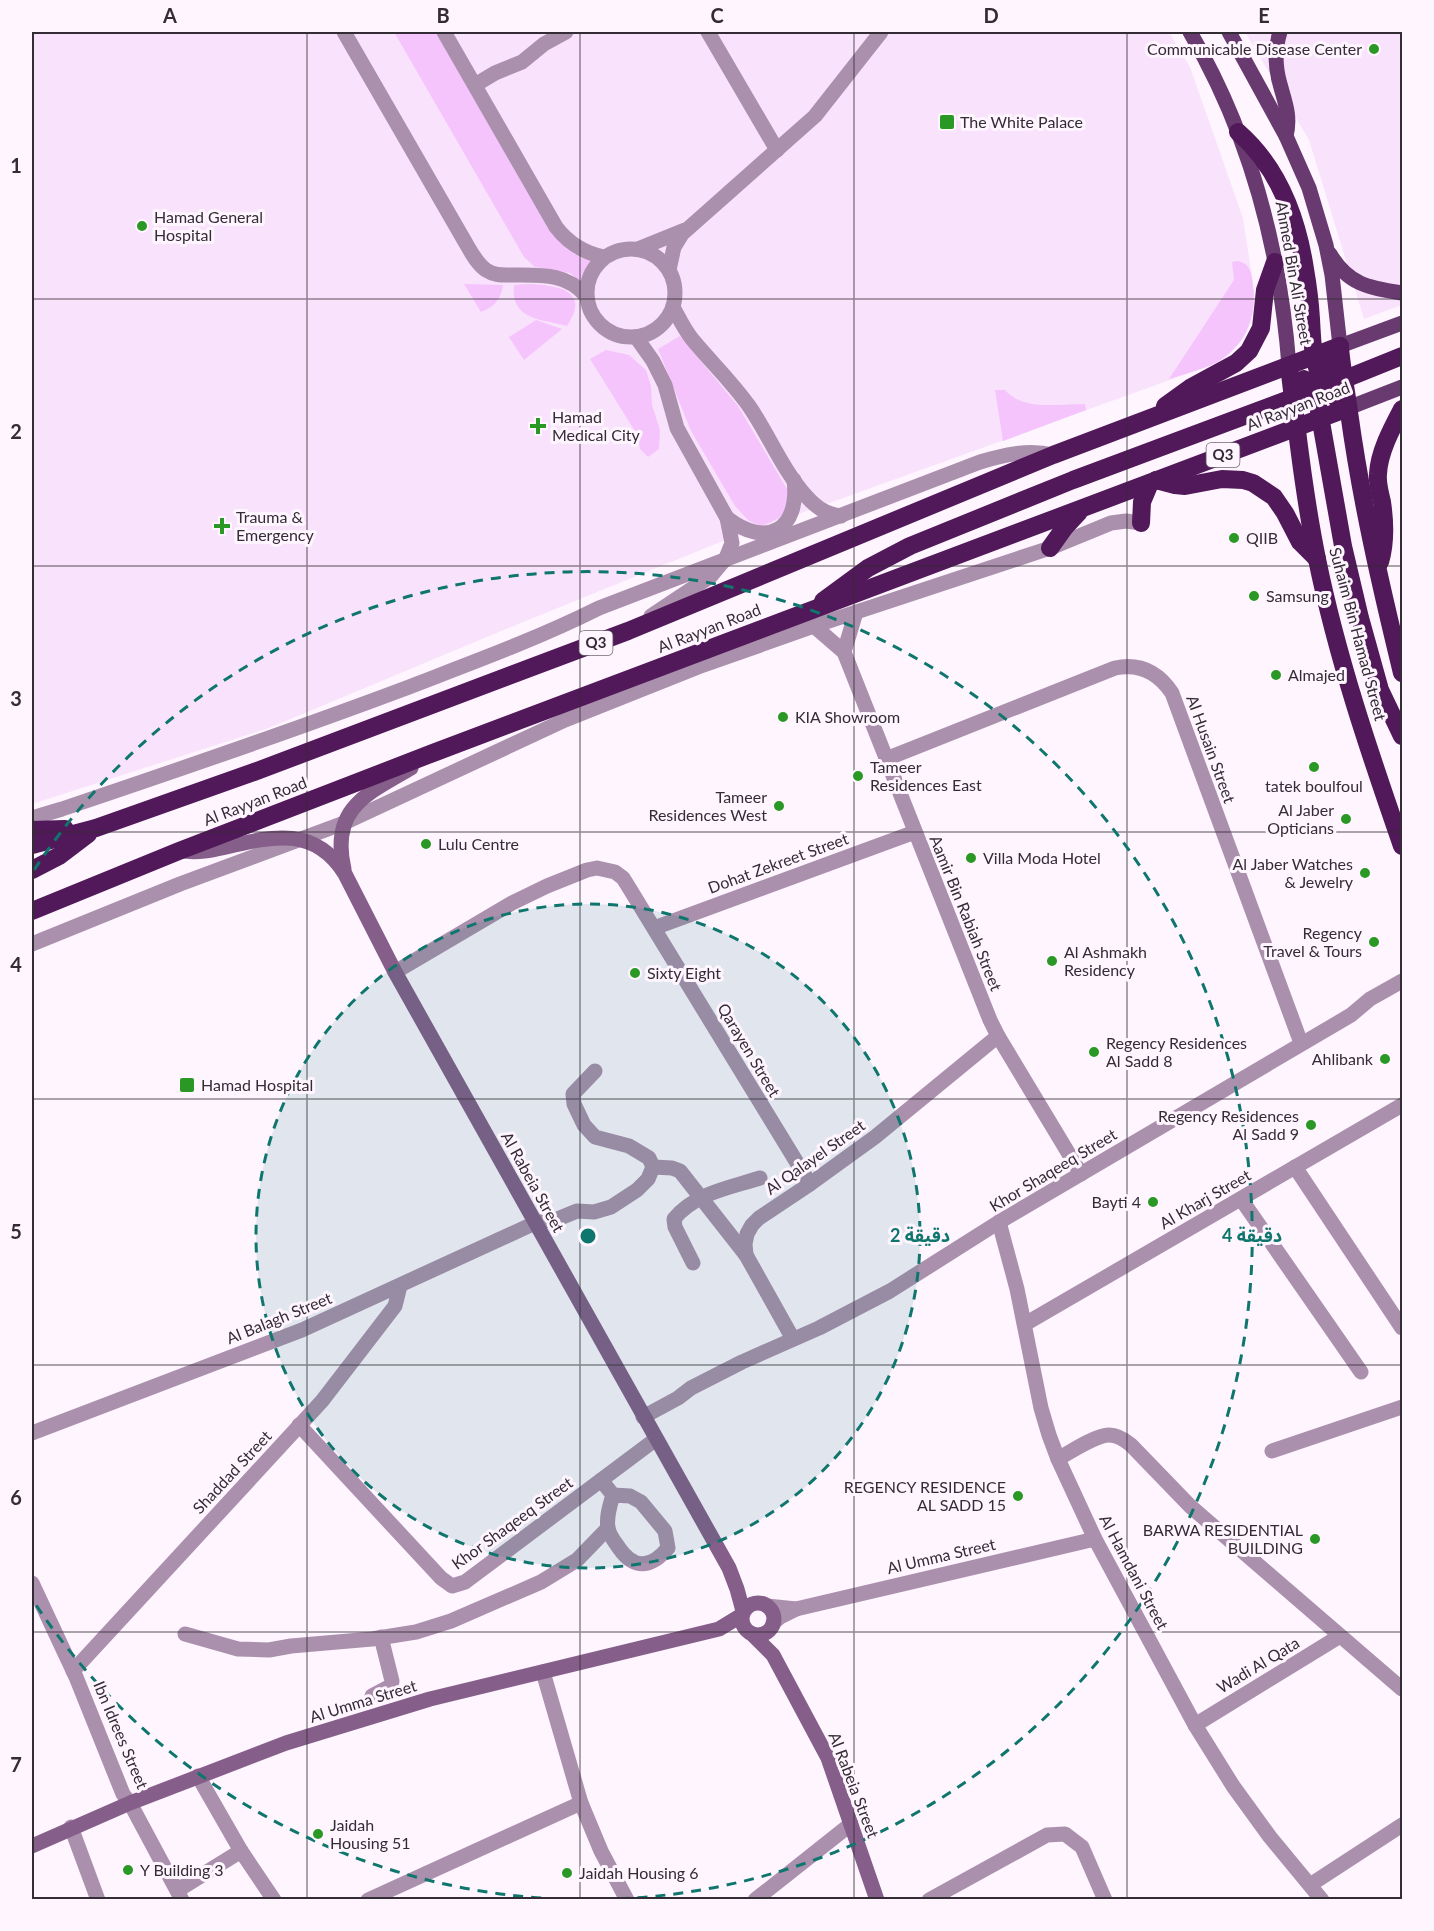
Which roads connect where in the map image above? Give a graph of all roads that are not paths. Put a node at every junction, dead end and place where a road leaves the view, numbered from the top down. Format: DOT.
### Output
graph roads {
  1 [pos="344,32"];
  2 [pos="444,32"];
  3 [pos="566,32"];
  4 [pos="708,32"];
  5 [pos="881,32"];
  6 [pos="1190,32"];
  7 [pos="1229,32"];
  8 [pos="1280,32"];
  9 [pos="475,85"];
  10 [pos="1238,132"];
  11 [pos="1286,136"];
  12 [pos="777,150"];
  13 [pos="688,228"];
  14 [pos="1326,245"];
  15 [pos="638,249"];
  16 [pos="604,258"];
  17 [pos="1275,262"];
  18 [pos="669,270"];
  19 [pos="1402,293"];
  20 [pos="586,296"];
  21 [pos="673,307"];
  22 [pos="1402,322"];
  23 [pos="636,337"];
  24 [pos="1340,346"];
  25 [pos="1402,356"];
  26 [pos="1313,357"];
  27 [pos="1289,366"];
  28 [pos="1324,387"];
  29 [pos="1402,387"];
  30 [pos="1293,398"];
  31 [pos="1348,408"];
  32 [pos="1402,409"];
  33 [pos="1152,417"];
  34 [pos="1321,418"];
  35 [pos="1297,428"];
  36 [pos="1053,455"];
  37 [pos="794,480"];
  38 [pos="1153,482"];
  39 [pos="1083,508"];
  40 [pos="841,516"];
  41 [pos="727,518"];
  42 [pos="1141,523"];
  43 [pos="1050,548"];
  44 [pos="726,558"];
  45 [pos="1317,560"];
  46 [pos="1378,569"];
  47 [pos="856,612"];
  48 [pos="812,619"];
  49 [pos="628,631"];
  50 [pos="844,652"];
  51 [pos="1402,673"];
  52 [pos="1402,736"];
  53 [pos="433,753"];
  54 [pos="886,759"];
  55 [pos="32,818"];
  56 [pos="344,823"];
  57 [pos="96,828"];
  58 [pos="32,830"];
  59 [pos="915,832"];
  60 [pos="300,840"];
  61 [pos="32,846"];
  62 [pos="1402,846"];
  63 [pos="179,851"];
  64 [pos="32,870"];
  65 [pos="345,874"];
  66 [pos="32,911"];
  67 [pos="654,928"];
  68 [pos="32,944"];
  69 [pos="394,972"];
  70 [pos="1402,981"];
  71 [pos="1402,994"];
  72 [pos="1351,1015"];
  73 [pos="998,1036"];
  74 [pos="1301,1043"];
  75 [pos="595,1071"];
  76 [pos="1402,1105"];
  77 [pos="653,1167"];
  78 [pos="1295,1167"];
  79 [pos="1081,1174"];
  80 [pos="760,1178"];
  81 [pos="810,1184"];
  82 [pos="699,1197"];
  83 [pos="1241,1199"];
  84 [pos="999,1222"];
  85 [pos="535,1223"];
  86 [pos="746,1255"];
  87 [pos="693,1263"];
  88 [pos="400,1286"];
  89 [pos="1025,1324"];
  90 [pos="1402,1329"];
  91 [pos="793,1339"];
  92 [pos="1361,1372"];
  93 [pos="1402,1407"];
  94 [pos="643,1417"];
  95 [pos="299,1425"];
  96 [pos="32,1433"];
  97 [pos="656,1439"];
  98 [pos="1272,1451"];
  99 [pos="1058,1459"];
  100 [pos="601,1480"];
  101 [pos="613,1495"];
  102 [pos="608,1528"];
  103 [pos="1095,1539"];
  104 [pos="729,1568"];
  105 [pos="32,1583"];
  106 [pos="764,1604"];
  107 [pos="796,1609"];
  108 [pos="742,1613"];
  109 [pos="772,1625"];
  110 [pos="718,1629"];
  111 [pos="751,1633"];
  112 [pos="185,1634"];
  113 [pos="1340,1636"];
  114 [pos="381,1637"];
  115 [pos="773,1655"];
  116 [pos="73,1671"];
  117 [pos="543,1672"];
  118 [pos="1402,1689"];
  119 [pos="372,1696"];
  120 [pos="1195,1725"];
  121 [pos="198,1776"];
  122 [pos="130,1803"];
  123 [pos="581,1803"];
  124 [pos="851,1824"];
  125 [pos="1402,1825"];
  126 [pos="71,1827"];
  127 [pos="32,1846"];
  128 [pos="241,1851"];
  129 [pos="1310,1886"];
  130 [pos="180,1895"];
  131 [pos="98,1899"];
  132 [pos="274,1899"];
  133 [pos="368,1899"];
  134 [pos="627,1899"];
  135 [pos="755,1899"];
  136 [pos="877,1899"];
  137 [pos="929,1899"];
  138 [pos="1105,1899"];
  139 [pos="1322,1899"];
  1 -- 20 [label="street"];
  2 -- 9 [label="street"];
  3 -- 9 [label="street"];
  4 -- 12 [label="street"];
  5 -- 12 [label="street"];
  6 -- 10 [label="main road, Ahmed Bin Ali Street"];
  7 -- 11 [label="main road, Ahmed Bin Ali Street"];
  8 -- 11 [label="main road"];
  9 -- 16 [label="street"];
  10 -- 17 [label="main road, Ahmed Bin Ali Street"];
  10 -- 26 [label="highway"];
  11 -- 14 [label="main road, Ahmed Bin Ali Street"];
  12 -- 13 [label="street"];
  13 -- 15 [label="street"];
  13 -- 18 [label="street"];
  14 -- 19 [label="main road"];
  14 -- 24 [label="main road, Ahmed Bin Ali Street"];
  15 -- 16 [label="street"];
  15 -- 18 [label="street"];
  16 -- 20 [label="street"];
  17 -- 27 [label="main road, Ahmed Bin Ali Street"];
  17 -- 33 [label="highway"];
  18 -- 21 [label="street"];
  20 -- 23 [label="street"];
  21 -- 23 [label="street"];
  21 -- 37 [label="street"];
  22 -- 24 [label="main road, Al Rayyan Road / Q3"];
  23 -- 41 [label="street"];
  24 -- 26 [label="highway, Al Rayyan Road / Q3"];
  24 -- 28 [label="highway, Ahmed Bin Ali Street"];
  25 -- 28 [label="highway"];
  26 -- 27 [label="highway, Al Rayyan Road / Q3"];
  26 -- 28 [label="highway"];
  27 -- 28 [label="highway"];
  27 -- 30 [label="highway, Ahmed Bin Ali Street"];
  27 -- 33 [label="highway, Al Rayyan Road / Q3"];
  28 -- 30 [label="highway"];
  28 -- 31 [label="highway, Ahmed Bin Ali Street"];
  28 -- 34 [label="highway"];
  28 -- 35 [label="highway"];
  29 -- 31 [label="main road, Al Rayyan Road / Q3"];
  30 -- 35 [label="highway, Ahmed Bin Ali Street"];
  30 -- 48 [label="highway"];
  31 -- 34 [label="highway, Al Rayyan Road / Q3"];
  31 -- 46 [label="highway, Suhaim Bin Hamad Street"];
  32 -- 46 [label="highway"];
  33 -- 36 [label="highway, Al Rayyan Road / Q3"];
  34 -- 35 [label="highway, Al Rayyan Road / Q3"];
  34 -- 52 [label="highway"];
  35 -- 38 [label="highway, Al Rayyan Road / Q3"];
  35 -- 45 [label="highway, Suhaim Bin Hamad Street"];
  36 -- 40 [label="street, Al Rayyan Road"];
  36 -- 49 [label="highway, Al Rayyan Road / Q3"];
  37 -- 40 [label="street"];
  37 -- 41 [label="street"];
  38 -- 39 [label="highway, Al Rayyan Road / Q3"];
  38 -- 42 [label="highway"];
  38 -- 45 [label="highway"];
  39 -- 43 [label="highway"];
  39 -- 48 [label="highway, Al Rayyan Road / Q3"];
  40 -- 44 [label="street, Al Rayyan Road"];
  41 -- 44 [label="street"];
  42 -- 43 [label="street, Al Rayyan Road"];
  43 -- 47 [label="street, Al Rayyan Road"];
  44 -- 49 [label="street"];
  44 -- 55 [label="street, Al Rayyan Road"];
  45 -- 62 [label="highway, Suhaim Bin Hamad Street"];
  46 -- 51 [label="highway, Suhaim Bin Hamad Street"];
  47 -- 48 [label="street, Al Rayyan Road"];
  47 -- 50 [label="street"];
  48 -- 50 [label="street, Aamir Bin Rabiah Street"];
  48 -- 53 [label="highway, Al Rayyan Road / Q3"];
  48 -- 56 [label="street, Al Rayyan Road"];
  49 -- 57 [label="highway, Al Rayyan Road / Q3"];
  50 -- 54 [label="street, Aamir Bin Rabiah Street"];
  53 -- 56 [label="street, Al Rabeia Street"];
  53 -- 63 [label="highway, Al Rayyan Road / Q3"];
  54 -- 59 [label="street, Aamir Bin Rabiah Street"];
  54 -- 74 [label="street, Al Husain Street"];
  56 -- 60 [label="street, Al Rayyan Road"];
  56 -- 65 [label="street, Al Rabeia Street"];
  57 -- 58 [label="highway"];
  57 -- 61 [label="highway, Al Rayyan Road / Q3"];
  57 -- 64 [label="highway"];
  59 -- 67 [label="street, Dohat Zekreet Street"];
  59 -- 73 [label="street, Aamir Bin Rabiah Street"];
  60 -- 63 [label="street, Al Rabeia Street"];
  60 -- 65 [label="street, Al Rabeia Street"];
  60 -- 68 [label="street, Al Rayyan Road"];
  63 -- 66 [label="highway, Al Rayyan Road / Q3"];
  65 -- 69 [label="street, Al Rabeia Street"];
  67 -- 69 [label="street, Qarayen Street"];
  67 -- 81 [label="street, Qarayen Street"];
  69 -- 85 [label="street, Al Rabeia Street"];
  70 -- 72 [label="street, Khor Shaqeeq Street"];
  71 -- 72 [label="street, Khor Shaqeeq Street"];
  72 -- 74 [label="street, Khor Shaqeeq Street"];
  73 -- 79 [label="street, Aamir Bin Rabiah Street"];
  73 -- 81 [label="street, Al Qalayel Street"];
  74 -- 79 [label="street, Khor Shaqeeq Street"];
  75 -- 77 [label="street"];
  76 -- 78 [label="street, Al Kharj Street"];
  77 -- 82 [label="street"];
  77 -- 85 [label="street, Al Balagh Street"];
  78 -- 83 [label="street, Al Kharj Street"];
  78 -- 90 [label="street"];
  79 -- 84 [label="street, Khor Shaqeeq Street"];
  80 -- 82 [label="street"];
  81 -- 86 [label="street, Al Qalayel Street"];
  82 -- 86 [label="street"];
  82 -- 87 [label="street"];
  83 -- 89 [label="street, Al Kharj Street"];
  83 -- 92 [label="street"];
  84 -- 89 [label="street, Al Hamdani Street"];
  84 -- 91 [label="street, Khor Shaqeeq Street"];
  85 -- 88 [label="street, Al Balagh Street"];
  85 -- 94 [label="street, Al Rabeia Street"];
  86 -- 91 [label="street"];
  88 -- 95 [label="street, Shaddad Street"];
  88 -- 96 [label="street, Al Balagh Street"];
  89 -- 99 [label="street, Al Hamdani Street"];
  91 -- 94 [label="street, Khor Shaqeeq Street"];
  93 -- 98 [label="street"];
  94 -- 97 [label="street, Al Rabeia Street"];
  95 -- 100 [label="street, Khor Shaqeeq Street"];
  95 -- 116 [label="street, Shaddad Street"];
  97 -- 100 [label="street, Khor Shaqeeq Street"];
  97 -- 104 [label="street, Al Rabeia Street"];
  99 -- 103 [label="street, Al Hamdani Street"];
  99 -- 113 [label="street"];
  100 -- 101 [label="street"];
  101 -- 102 [label="street"];
  101 -- 102 [label="street"];
  102 -- 114 [label="street"];
  103 -- 107 [label="street, Al Umma Street"];
  103 -- 120 [label="street, Al Hamdani Street"];
  104 -- 106 [label="street, Al Rabeia Street"];
  104 -- 108 [label="street, Al Rabeia Street"];
  105 -- 116 [label="street, Ibn Idrees Street"];
  106 -- 107 [label="street, Al Umma Street"];
  106 -- 108 [label="street"];
  106 -- 109 [label="street"];
  107 -- 109 [label="street, Al Umma Street"];
  108 -- 110 [label="street, Al Umma Street"];
  108 -- 111 [label="street"];
  109 -- 111 [label="street"];
  109 -- 115 [label="street, Al Rabeia Street"];
  110 -- 111 [label="street, Al Umma Street"];
  110 -- 117 [label="street, Al Umma Street"];
  111 -- 115 [label="street, Al Rabeia Street"];
  112 -- 114 [label="street"];
  113 -- 118 [label="street"];
  113 -- 120 [label="street, Wadi Al Qata"];
  114 -- 119 [label="street"];
  115 -- 124 [label="street, Al Rabeia Street"];
  116 -- 122 [label="street, Ibn Idrees Street"];
  117 -- 121 [label="street, Al Umma Street"];
  117 -- 123 [label="street"];
  120 -- 129 [label="street, Al Hamdani Street"];
  121 -- 122 [label="street, Al Umma Street"];
  121 -- 128 [label="street"];
  122 -- 126 [label="street, Al Umma Street"];
  122 -- 130 [label="street, Ibn Idrees Street"];
  123 -- 133 [label="street"];
  123 -- 134 [label="street"];
  124 -- 135 [label="street"];
  124 -- 136 [label="street, Al Rabeia Street"];
  125 -- 129 [label="street"];
  126 -- 127 [label="street, Al Umma Street"];
  126 -- 131 [label="street"];
  128 -- 130 [label="street"];
  128 -- 132 [label="street"];
  129 -- 139 [label="street, Al Hamdani Street"];
  137 -- 138 [label="street"];
}
